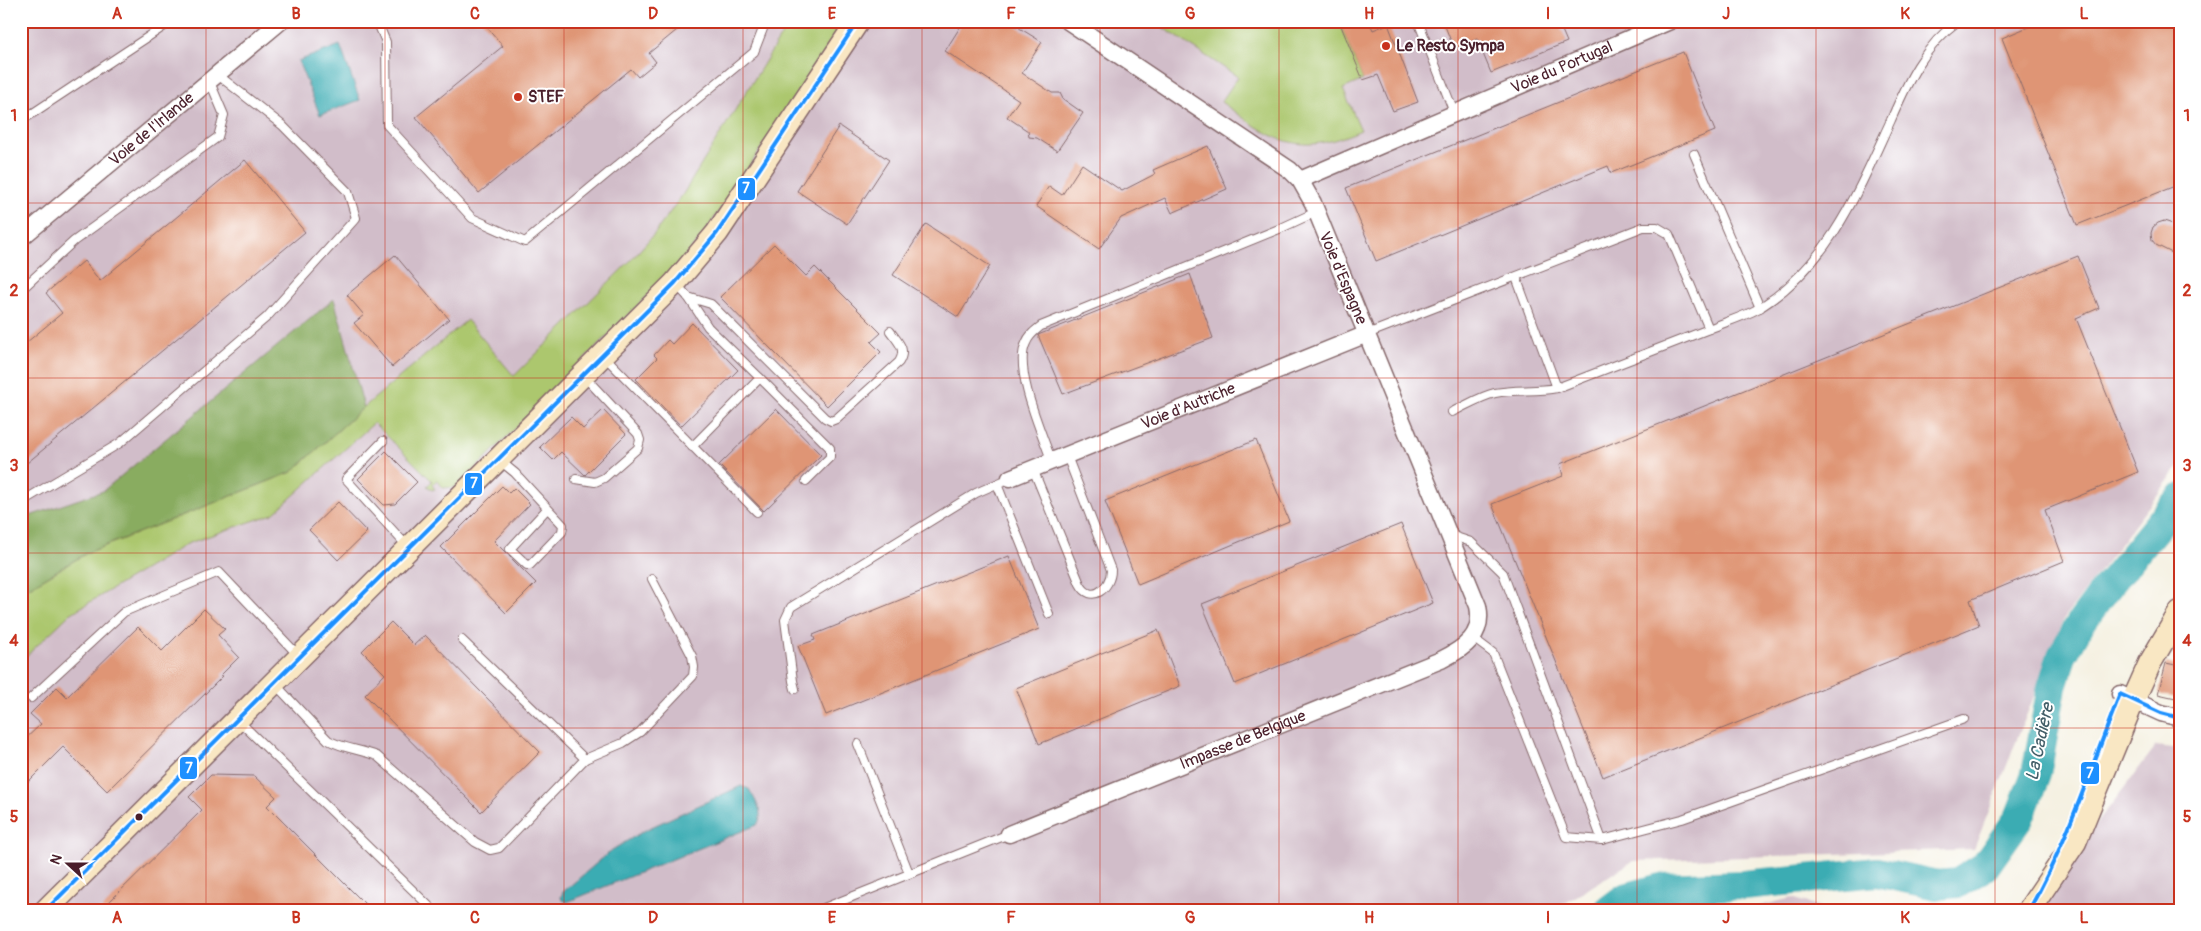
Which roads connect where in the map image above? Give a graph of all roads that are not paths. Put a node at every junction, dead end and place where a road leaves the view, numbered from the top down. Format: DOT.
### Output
graph roads {
  1 [pos="172,21"];
  2 [pos="282,21"];
  3 [pos="377,21"];
  4 [pos="766,21"];
  5 [pos="858,21"];
  6 [pos="1068,21"];
  7 [pos="1418,21"];
  8 [pos="1670,21"];
  9 [pos="1958,21"];
  10 [pos="214,79"];
  11 [pos="1455,115"];
  12 [pos="21,121"];
  13 [pos="1694,154"];
  14 [pos="1300,180"];
  15 [pos="1316,212"];
  16 [pos="21,238"];
  17 [pos="1516,277"];
  18 [pos="21,290"];
  19 [pos="681,290"];
  20 [pos="1760,308"];
  21 [pos="1709,329"];
  22 [pos="890,331"];
  23 [pos="1367,334"];
  24 [pos="603,354"];
  25 [pos="583,374"];
  26 [pos="760,378"];
  27 [pos="1557,388"];
  28 [pos="1452,412"];
  29 [pos="383,441"];
  30 [pos="692,447"];
  31 [pos="1067,456"];
  32 [pos="498,458"];
  33 [pos="1052,462"];
  34 [pos="1033,469"];
  35 [pos="576,479"];
  36 [pos="806,480"];
  37 [pos="1004,481"];
  38 [pos="21,502"];
  39 [pos="547,509"];
  40 [pos="757,512"];
  41 [pos="1447,533"];
  42 [pos="408,547"];
  43 [pos="652,579"];
  44 [pos="2180,599"];
  45 [pos="2180,612"];
  46 [pos="1049,614"];
  47 [pos="1473,638"];
  48 [pos="462,640"];
  49 [pos="299,656"];
  50 [pos="273,682"];
  51 [pos="795,689"];
  52 [pos="2126,697"];
  53 [pos="31,698"];
  54 [pos="2180,718"];
  55 [pos="237,719"];
  56 [pos="1964,719"];
  57 [pos="858,744"];
  58 [pos="585,759"];
  59 [pos="1009,834"];
  60 [pos="1602,840"];
  61 [pos="909,873"];
  62 [pos="2033,903"];
  63 [pos="46,910"];
  64 [pos="433,910"];
  65 [pos="820,910"];
  1 -- 12 [label="lane"];
  2 -- 10 [label="street, Voie de l'Irlande"];
  3 -- 4 [label="lane"];
  5 -- 19 [label="street"];
  6 -- 14 [label="street, Voie d'Espagne"];
  7 -- 11 [label="lane"];
  8 -- 11 [label="street, Voie du Portugal"];
  9 -- 20 [label="lane"];
  10 -- 16 [label="street, Voie de l'Irlande"];
  10 -- 18 [label="lane"];
  10 -- 38 [label="lane"];
  11 -- 14 [label="street, Voie du Portugal"];
  13 -- 20 [label="lane"];
  14 -- 15 [label="street, Voie d'Espagne"];
  15 -- 23 [label="street, Voie d'Espagne"];
  15 -- 33 [label="lane"];
  17 -- 21 [label="lane"];
  17 -- 23 [label="lane"];
  17 -- 27 [label="lane"];
  19 -- 22 [label="lane"];
  19 -- 24 [label="street"];
  19 -- 26 [label="lane"];
  20 -- 21 [label="lane"];
  21 -- 27 [label="lane"];
  23 -- 31 [label="street, Voie d'Autriche"];
  23 -- 41 [label="street, Voie d'Espagne"];
  24 -- 25 [label="street"];
  24 -- 30 [label="lane"];
  25 -- 32 [label="street"];
  25 -- 35 [label="lane"];
  26 -- 30 [label="lane"];
  26 -- 36 [label="lane"];
  27 -- 28 [label="lane"];
  29 -- 42 [label="lane"];
  30 -- 40 [label="lane"];
  31 -- 33 [label="street, Voie d'Autriche"];
  31 -- 34 [label="lane"];
  32 -- 39 [label="lane"];
  32 -- 42 [label="street"];
  33 -- 34 [label="street, Voie d'Autriche"];
  34 -- 37 [label="street, Voie d'Autriche"];
  37 -- 46 [label="lane"];
  37 -- 51 [label="lane"];
  39 -- 39 [label="lane"];
  41 -- 47 [label="street, Voie d'Espagne"];
  41 -- 60 [label="lane"];
  42 -- 49 [label="street"];
  43 -- 58 [label="lane"];
  44 -- 52 [label="street"];
  45 -- 52 [label="street"];
  47 -- 59 [label="street, Impasse de Belgique"];
  47 -- 60 [label="lane"];
  48 -- 58 [label="lane"];
  49 -- 50 [label="street"];
  49 -- 53 [label="lane"];
  50 -- 55 [label="street"];
  50 -- 58 [label="lane"];
  52 -- 54 [label="street"];
  52 -- 62 [label="street"];
  55 -- 63 [label="street"];
  55 -- 64 [label="lane"];
  56 -- 60 [label="lane"];
  57 -- 61 [label="lane"];
  59 -- 61 [label="lane"];
  61 -- 65 [label="lane"];
}
